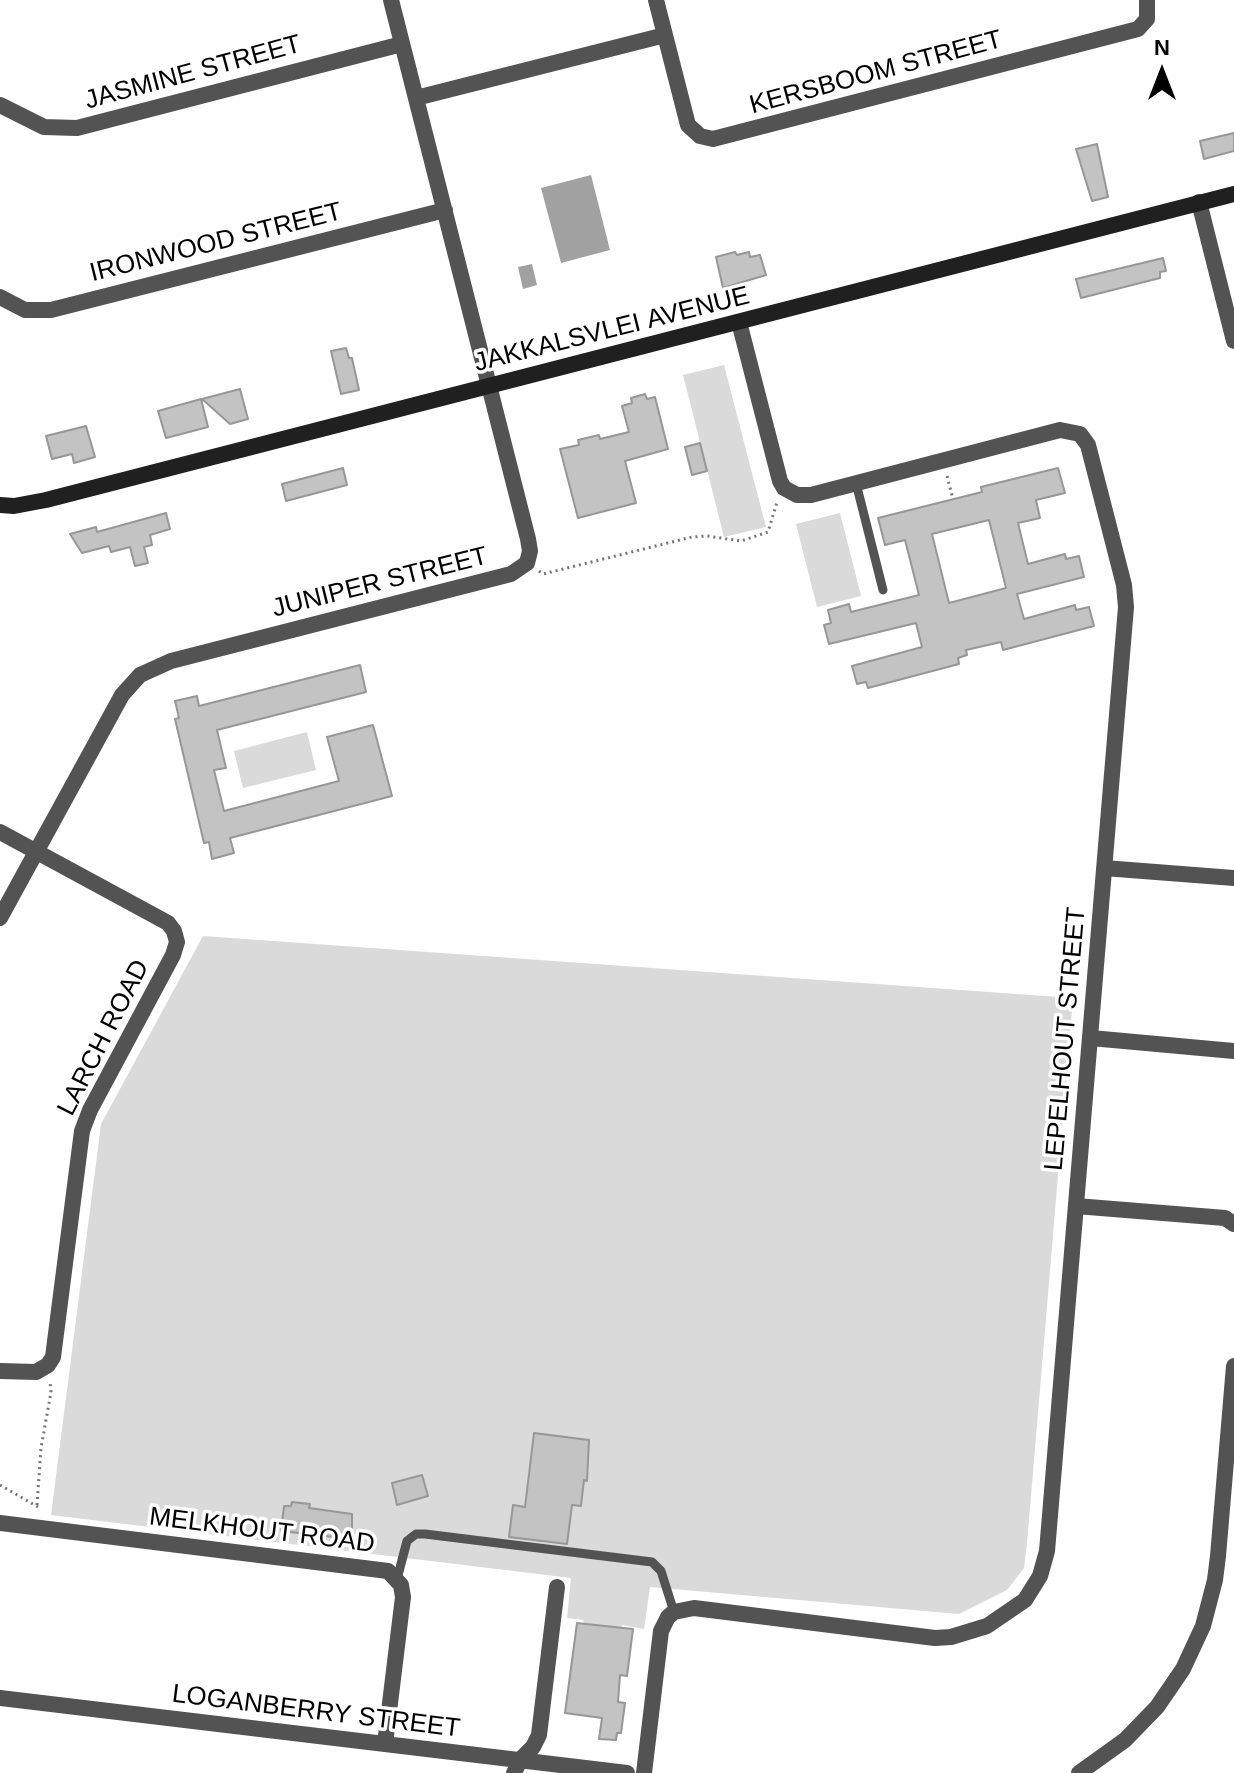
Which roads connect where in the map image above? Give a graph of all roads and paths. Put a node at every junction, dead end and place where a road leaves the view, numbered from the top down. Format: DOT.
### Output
graph roads {
  1 [pos="391,0"];
  2 [pos="656,0"];
  3 [pos="1147,0"];
  4 [pos="665,35"];
  5 [pos="402,44"];
  6 [pos="416,98"];
  7 [pos="0,105"];
  8 [pos="1234,194"];
  9 [pos="1199,202"];
  10 [pos="445,210"];
  11 [pos="0,297"];
  12 [pos="739,322"];
  13 [pos="1234,341"];
  14 [pos="490,386"];
  15 [pos="943,460"];
  16 [pos="856,483"];
  17 [pos="784,488"];
  18 [pos="953,499"];
  19 [pos="0,505"];
  20 [pos="527,563"];
  21 [pos="883,590"];
  22 [pos="0,832"];
  23 [pos="36,851"];
  24 [pos="1104,868"];
  25 [pos="1234,878"];
  26 [pos="0,918"];
  27 [pos="1091,1038"];
  28 [pos="1234,1051"];
  29 [pos="1076,1206"];
  30 [pos="1234,1224"];
  31 [pos="48,1365"];
  32 [pos="1234,1366"];
  33 [pos="0,1371"];
  34 [pos="0,1485"];
  35 [pos="37,1505"];
  36 [pos="0,1523"];
  37 [pos="39,1528"];
  38 [pos="397,1579"];
  39 [pos="557,1587"];
  40 [pos="674,1612"];
  41 [pos="0,1698"];
  42 [pos="385,1744"];
  43 [pos="517,1767"];
  44 [pos="1088,1771"];
  45 [pos="627,1773"];
  46 [pos="644,1773"];
  1 -- 5 [label="street, JUNIPER STREET"];
  2 -- 4 [label="street"];
  3 -- 4 [label="street, KERSBOOM STREET"];
  4 -- 6 [label="street"];
  5 -- 6 [label="street, JUNIPER STREET"];
  5 -- 7 [label="street, JASMINE STREET"];
  6 -- 10 [label="street, JUNIPER STREET"];
  8 -- 9 [label="street, JAKKALSVLEI AVENUE"];
  9 -- 12 [label="street, JAKKALSVLEI AVENUE"];
  9 -- 13 [label="street"];
  10 -- 11 [label="street, IRONWOOD STREET"];
  10 -- 14 [label="street, JUNIPER STREET"];
  12 -- 14 [label="street, JAKKALSVLEI AVENUE"];
  12 -- 17 [label="street"];
  14 -- 19 [label="street, JAKKALSVLEI AVENUE"];
  14 -- 20 [label="street, JUNIPER STREET"];
  15 -- 16 [label="street, LEPELHOUT STREET"];
  15 -- 18 [label="path"];
  15 -- 24 [label="street, LEPELHOUT STREET"];
  16 -- 17 [label="street, LEPELHOUT STREET"];
  16 -- 21 [label="lane"];
  17 -- 20 [label="path"];
  20 -- 23 [label="street, JUNIPER STREET"];
  22 -- 23 [label="street, LARCH ROAD"];
  23 -- 26 [label="street, JUNIPER STREET"];
  23 -- 31 [label="street, LARCH ROAD"];
  24 -- 25 [label="street"];
  24 -- 27 [label="street, LEPELHOUT STREET"];
  27 -- 28 [label="street"];
  27 -- 29 [label="street, LEPELHOUT STREET"];
  29 -- 30 [label="street"];
  29 -- 40 [label="street, LEPELHOUT STREET"];
  31 -- 33 [label="street"];
  31 -- 35 [label="path"];
  32 -- 44 [label="street"];
  34 -- 35 [label="path"];
  35 -- 37 [label="path"];
  36 -- 37 [label="street, MELKHOUT ROAD"];
  37 -- 38 [label="street, MELKHOUT ROAD"];
  38 -- 40 [label="lane"];
  38 -- 42 [label="street, MELKHOUT ROAD"];
  39 -- 43 [label="street"];
  40 -- 46 [label="street"];
  41 -- 42 [label="street, LOGANBERRY STREET"];
  42 -- 43 [label="street, LOGANBERRY STREET"];
  43 -- 45 [label="street, LOGANBERRY STREET"];
}
